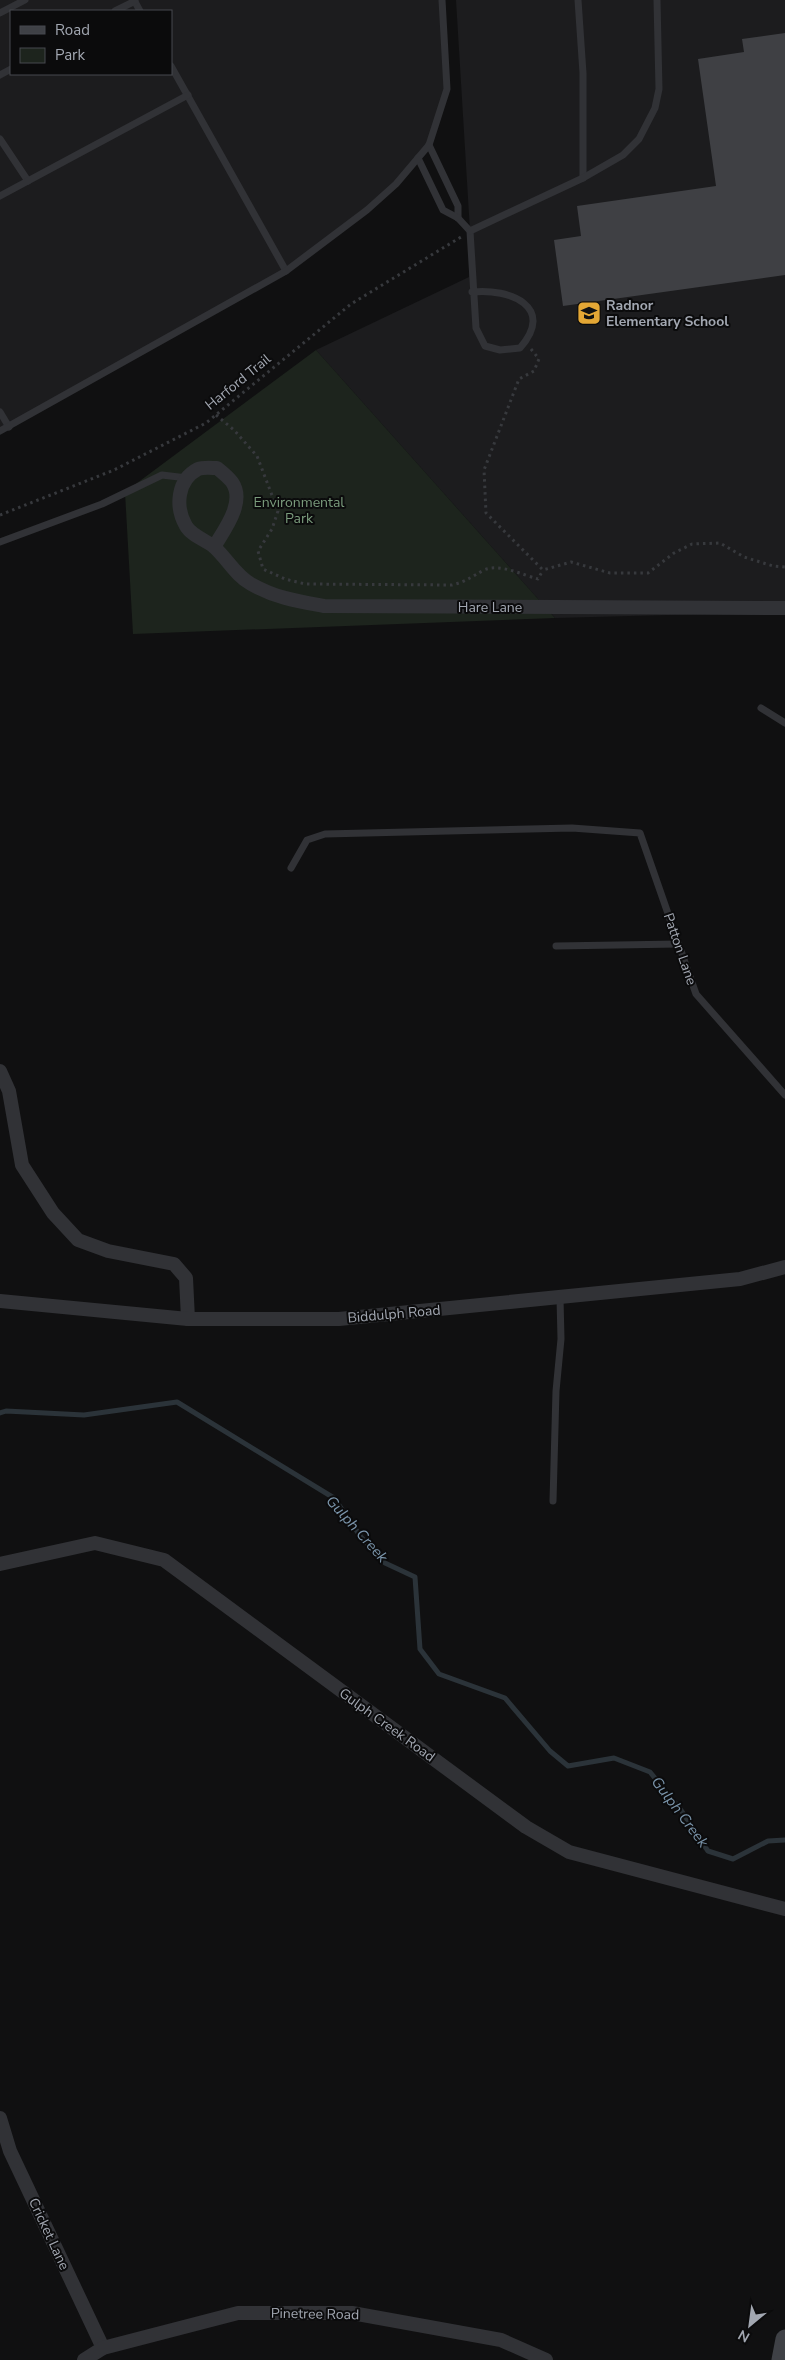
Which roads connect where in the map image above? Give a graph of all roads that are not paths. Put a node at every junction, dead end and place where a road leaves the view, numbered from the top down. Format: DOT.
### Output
graph roads {
  1 [pos="25,0"];
  2 [pos="134,0"];
  3 [pos="442,0"];
  4 [pos="578,0"];
  5 [pos="657,0"];
  6 [pos="117,10"];
  7 [pos="0,14"];
  8 [pos="172,68"];
  9 [pos="188,95"];
  10 [pos="0,139"];
  11 [pos="429,145"];
  12 [pos="418,158"];
  13 [pos="583,178"];
  14 [pos="28,181"];
  15 [pos="0,196"];
  16 [pos="458,218"];
  17 [pos="470,231"];
  18 [pos="286,271"];
  19 [pos="472,292"];
  20 [pos="0,412"];
  21 [pos="8,427"];
  22 [pos="0,431"];
  23 [pos="188,478"];
  24 [pos="0,542"];
  25 [pos="214,547"];
  26 [pos="785,608"];
  27 [pos="762,708"];
  28 [pos="785,723"];
  29 [pos="291,868"];
  30 [pos="678,944"];
  31 [pos="556,946"];
  32 [pos="0,1071"];
  33 [pos="785,1094"];
  34 [pos="785,1267"];
  35 [pos="560,1298"];
  36 [pos="0,1301"];
  37 [pos="188,1319"];
  38 [pos="553,1501"];
  39 [pos="0,1564"];
  40 [pos="785,1909"];
  41 [pos="0,2118"];
  42 [pos="785,2339"];
  43 [pos="103,2348"];
  44 [pos="84,2360"];
  45 [pos="546,2360"];
  46 [pos="781,2360"];
  1 -- 7 [label="lane"];
  2 -- 6 [label="lane"];
  3 -- 11 [label="lane"];
  4 -- 13 [label="lane"];
  5 -- 13 [label="lane"];
  8 -- 9 [label="lane"];
  9 -- 14 [label="lane"];
  9 -- 18 [label="lane"];
  10 -- 14 [label="lane"];
  11 -- 12 [label="lane"];
  11 -- 16 [label="lane"];
  12 -- 16 [label="lane"];
  12 -- 18 [label="lane"];
  13 -- 17 [label="lane"];
  14 -- 15 [label="lane"];
  16 -- 17 [label="lane"];
  17 -- 19 [label="lane"];
  18 -- 21 [label="lane"];
  19 -- 19 [label="lane"];
  20 -- 21 [label="lane"];
  21 -- 22 [label="lane"];
  23 -- 24 [label="lane"];
  23 -- 25 [label="street, Hare Lane"];
  23 -- 25 [label="street"];
  25 -- 26 [label="street, Hare Lane"];
  27 -- 28 [label="lane"];
  29 -- 30 [label="lane, Patton Lane"];
  30 -- 31 [label="lane"];
  30 -- 33 [label="lane, Patton Lane"];
  32 -- 37 [label="street"];
  34 -- 35 [label="street, Biddulph Road"];
  35 -- 37 [label="street, Biddulph Road"];
  35 -- 38 [label="lane"];
  36 -- 37 [label="street, Biddulph Road"];
  39 -- 40 [label="street, Gulph Creek Road"];
  41 -- 43 [label="street, Cricket Lane"];
  42 -- 46 [label="street"];
  43 -- 44 [label="street, Pinetree Road"];
  43 -- 45 [label="street, Pinetree Road"];
}
